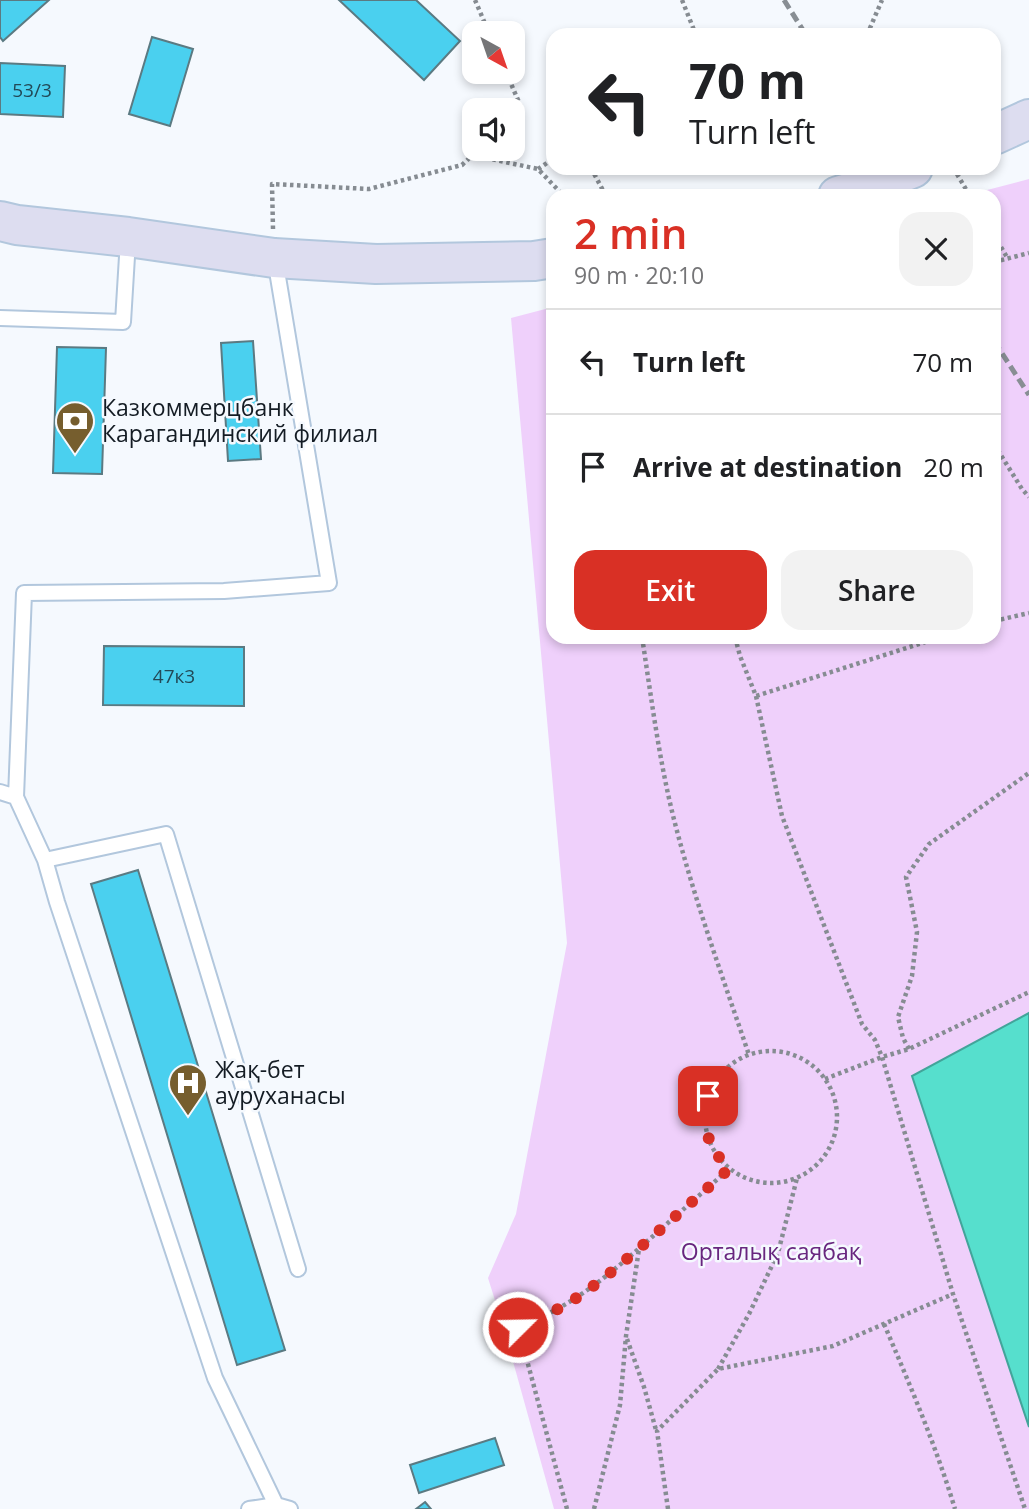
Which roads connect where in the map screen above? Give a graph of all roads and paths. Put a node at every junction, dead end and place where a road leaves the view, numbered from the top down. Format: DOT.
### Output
graph roads {
  1 [pos="475,0"];
  2 [pos="682,0"];
  3 [pos="882,0"];
  4 [pos="484,21"];
  5 [pos="692,28"];
  6 [pos="870,28"];
  7 [pos="1029,119"];
  8 [pos="1001,132"];
  9 [pos="466,161"];
  10 [pos="500,161"];
  11 [pos="546,164"];
  12 [pos="538,169"];
  13 [pos="896,175"];
  14 [pos="557,189"];
  15 [pos="860,189"];
  16 [pos="6,226"];
  17 [pos="128,237"];
  18 [pos="1001,247"];
  19 [pos="1029,253"];
  20 [pos="274,258"];
  21 [pos="546,259"];
  22 [pos="1008,259"];
  23 [pos="1001,260"];
  24 [pos="0,318"];
  25 [pos="1001,455"];
  26 [pos="1029,497"];
  27 [pos="1029,613"];
  28 [pos="1001,619"];
  29 [pos="643,644"];
  30 [pos="737,644"];
  31 [pos="919,644"];
  32 [pos="756,696"];
  33 [pos="1029,773"];
  34 [pos="0,792"];
  35 [pos="16,797"];
  36 [pos="45,860"];
  37 [pos="1029,992"];
  38 [pos="909,1049"];
  39 [pos="749,1055"];
  40 [pos="882,1057"];
  41 [pos="825,1079"];
  42 [pos="729,1169"];
  43 [pos="797,1177"];
  44 [pos="639,1248"];
  45 [pos="298,1269"];
  46 [pos="953,1294"];
  47 [pos="884,1324"];
  48 [pos="626,1336"];
  49 [pos="718,1369"];
  50 [pos="657,1431"];
  51 [pos="283,1507"];
  52 [pos="249,1509"];
  53 [pos="567,1509"];
  54 [pos="594,1509"];
  55 [pos="668,1509"];
  56 [pos="955,1509"];
  57 [pos="1025,1509"];
  1 -- 4 [label="path"];
  2 -- 5 [label="path"];
  3 -- 6 [label="path"];
  7 -- 8 [label="main road"];
  9 -- 20 [label="path"];
  10 -- 12 [label="path"];
  11 -- 12 [label="path"];
  12 -- 14 [label="path"];
  13 -- 15 [label="main road"];
  16 -- 17 [label="main road"];
  17 -- 20 [label="main road"];
  17 -- 24 [label="lane"];
  18 -- 22 [label="path"];
  19 -- 22 [label="path"];
  20 -- 21 [label="main road"];
  20 -- 35 [label="lane"];
  22 -- 23 [label="path"];
  25 -- 26 [label="path"];
  27 -- 28 [label="path"];
  29 -- 39 [label="path"];
  30 -- 32 [label="path"];
  31 -- 32 [label="path"];
  32 -- 40 [label="path"];
  33 -- 38 [label="path"];
  34 -- 35 [label="lane"];
  35 -- 36 [label="lane"];
  36 -- 45 [label="lane"];
  36 -- 51 [label="lane"];
  37 -- 38 [label="path"];
  38 -- 40 [label="path"];
  39 -- 41 [label="path"];
  39 -- 42 [label="path"];
  40 -- 41 [label="path"];
  40 -- 46 [label="path"];
  41 -- 43 [label="path"];
  42 -- 43 [label="path"];
  42 -- 44 [label="path"];
  43 -- 49 [label="path"];
  44 -- 48 [label="path"];
  44 -- 53 [label="path"];
  46 -- 47 [label="path"];
  46 -- 57 [label="path"];
  47 -- 49 [label="path"];
  47 -- 56 [label="path"];
  48 -- 50 [label="path"];
  48 -- 54 [label="path"];
  49 -- 50 [label="path"];
  50 -- 55 [label="path"];
  51 -- 52 [label="lane"];
}
